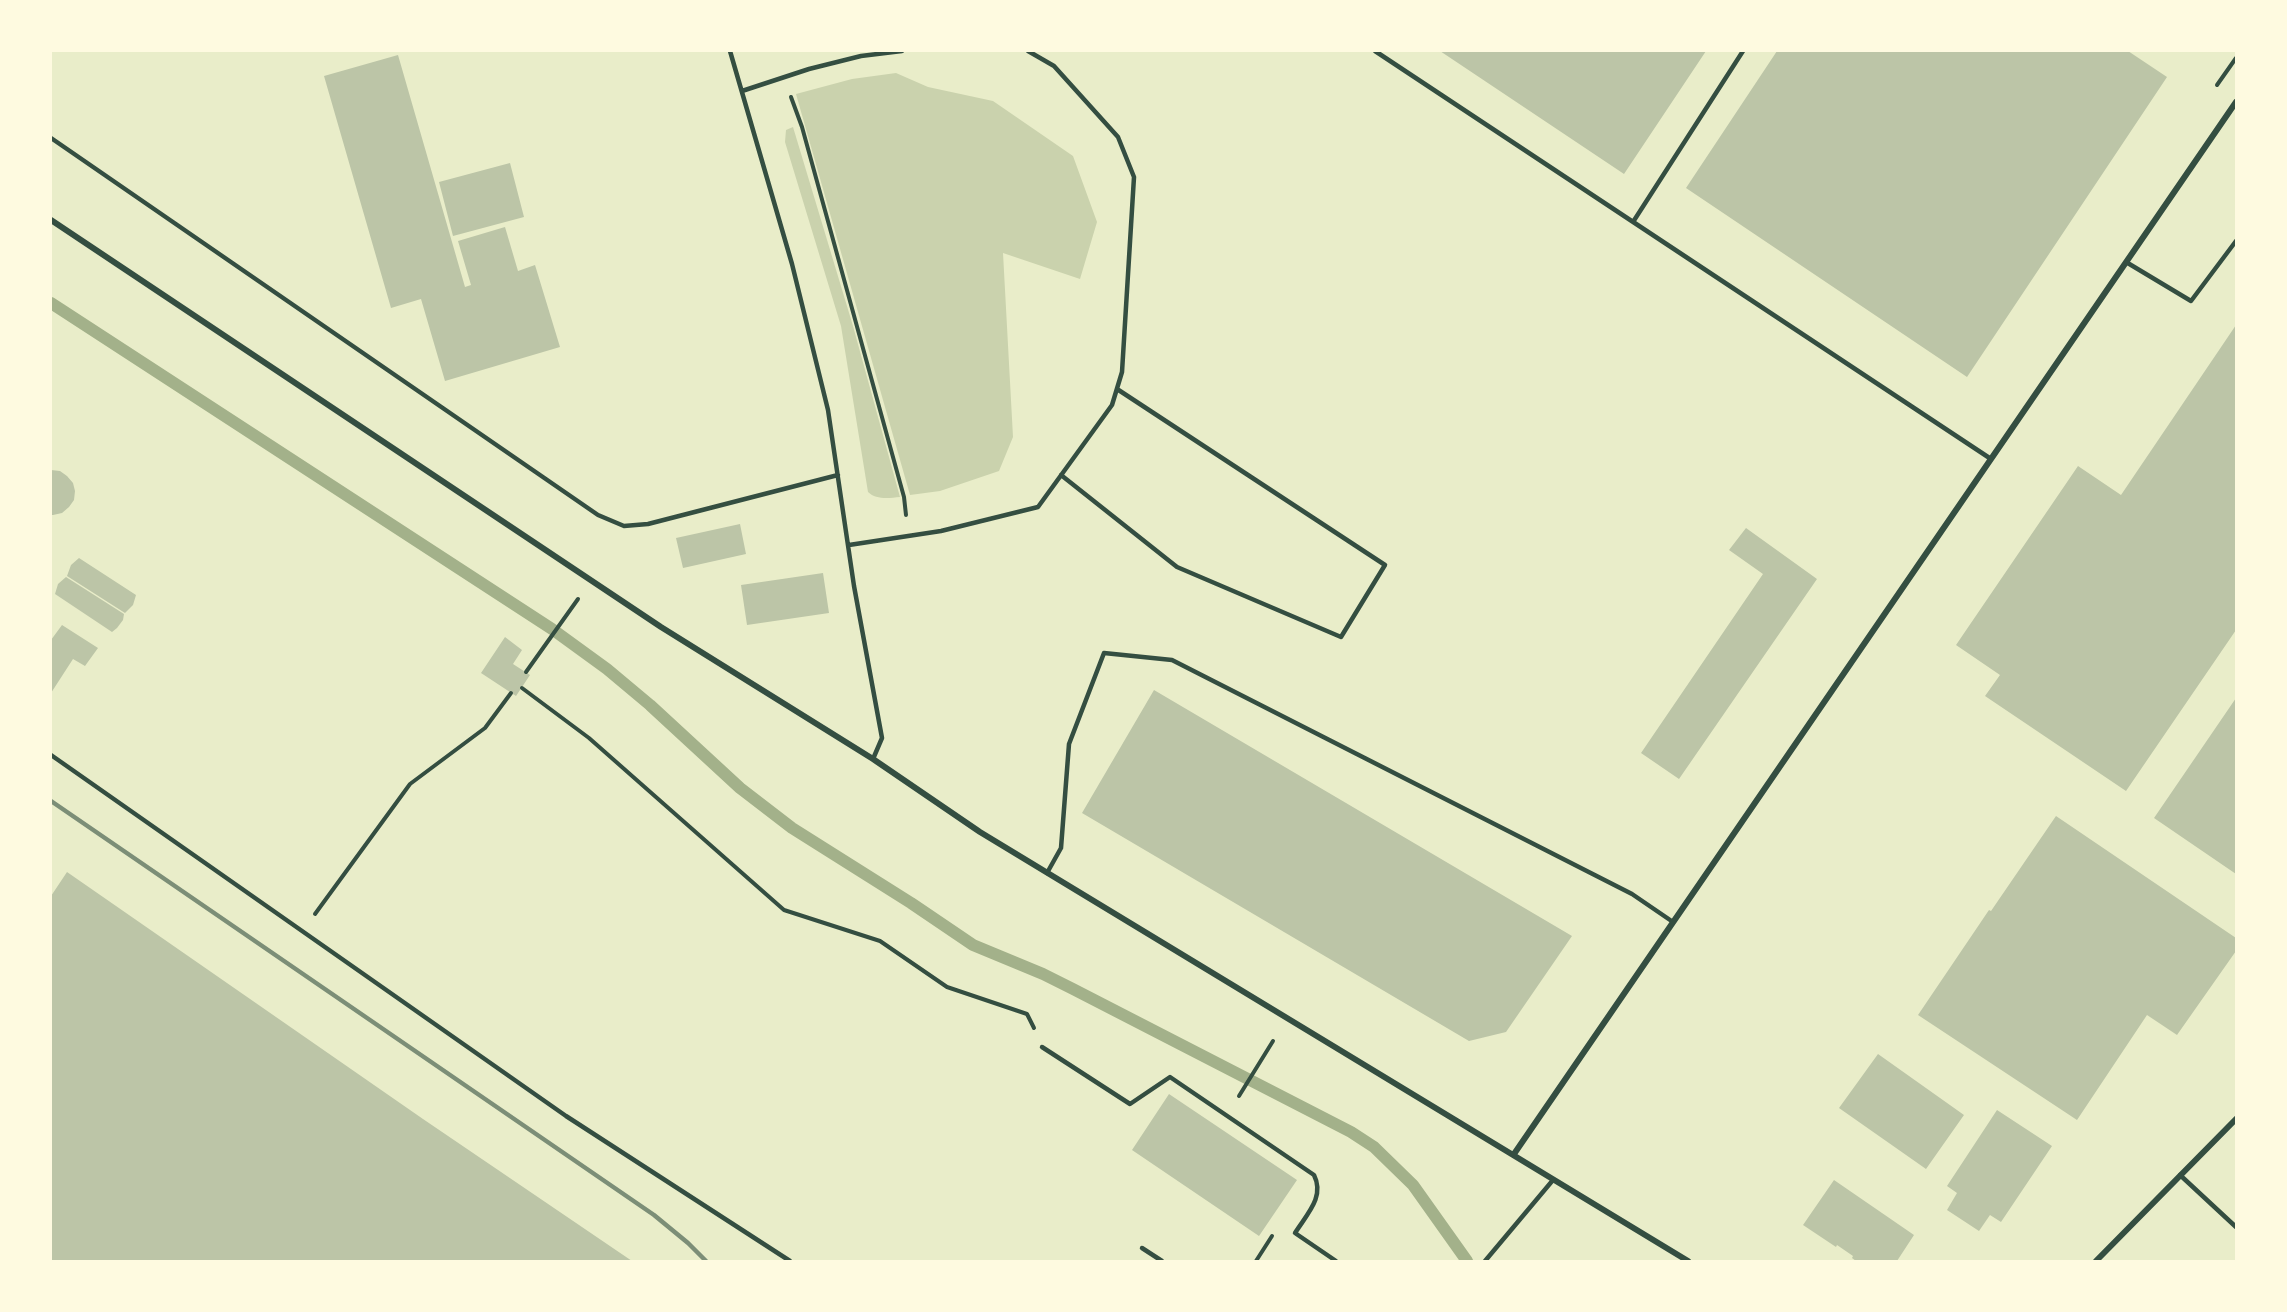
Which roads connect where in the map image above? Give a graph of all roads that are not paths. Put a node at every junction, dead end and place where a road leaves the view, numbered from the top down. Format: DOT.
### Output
graph roads {
  1 [pos="730,51"];
  2 [pos="902,51"];
  3 [pos="1028,51"];
  4 [pos="1375,51"];
  5 [pos="1743,51"];
  6 [pos="742,91"];
  7 [pos="2236,102"];
  8 [pos="51,138"];
  9 [pos="51,220"];
  10 [pos="1634,222"];
  11 [pos="2236,241"];
  12 [pos="2126,262"];
  13 [pos="1117,389"];
  14 [pos="1991,459"];
  15 [pos="838,475"];
  16 [pos="1061,475"];
  17 [pos="849,545"];
  18 [pos="51,755"];
  19 [pos="873,759"];
  20 [pos="1047,873"];
  21 [pos="1673,922"];
  22 [pos="1042,1047"];
  23 [pos="2236,1119"];
  24 [pos="1514,1154"];
  25 [pos="2180,1175"];
  26 [pos="1553,1180"];
  27 [pos="2236,1227"];
  28 [pos="1142,1248"];
  29 [pos="790,1261"];
  30 [pos="1162,1261"];
  31 [pos="1336,1261"];
  32 [pos="1485,1261"];
  33 [pos="1688,1261"];
  34 [pos="2096,1261"];
  1 -- 6 [label="lane"];
  2 -- 6 [label="lane"];
  3 -- 13 [label="lane"];
  4 -- 10 [label="lane"];
  5 -- 10 [label="lane"];
  6 -- 15 [label="lane"];
  7 -- 12 [label="street"];
  8 -- 15 [label="lane"];
  9 -- 19 [label="street"];
  10 -- 14 [label="lane"];
  11 -- 12 [label="lane"];
  12 -- 14 [label="street"];
  13 -- 16 [label="lane"];
  13 -- 16 [label="lane"];
  14 -- 21 [label="street"];
  15 -- 17 [label="lane"];
  16 -- 17 [label="lane"];
  17 -- 19 [label="lane"];
  18 -- 29 [label="lane"];
  19 -- 20 [label="street"];
  20 -- 21 [label="lane"];
  20 -- 24 [label="street"];
  21 -- 24 [label="street"];
  22 -- 31 [label="lane"];
  23 -- 25 [label="street"];
  24 -- 26 [label="street"];
  25 -- 27 [label="lane"];
  25 -- 34 [label="street"];
  26 -- 32 [label="lane"];
  26 -- 33 [label="street"];
  28 -- 30 [label="lane"];
}
